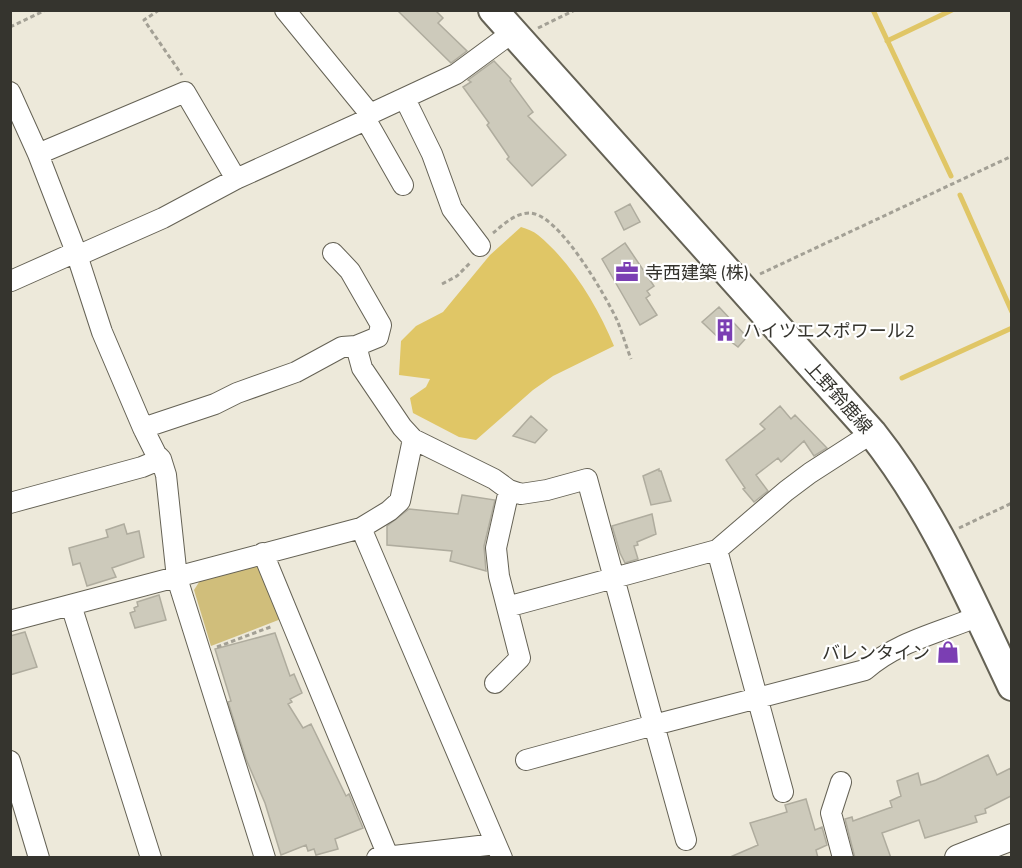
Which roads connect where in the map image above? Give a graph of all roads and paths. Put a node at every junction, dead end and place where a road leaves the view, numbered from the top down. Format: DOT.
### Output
graph roads {
  1 [pos="46,10"];
  2 [pos="159,10"];
  3 [pos="285,10"];
  4 [pos="493,10"];
  5 [pos="575,10"];
  6 [pos="10,27"];
  7 [pos="513,32"];
  8 [pos="10,92"];
  9 [pos="185,92"];
  10 [pos="405,99"];
  11 [pos="368,117"];
  12 [pos="38,154"];
  13 [pos="1011,156"];
  14 [pos="236,179"];
  15 [pos="403,185"];
  16 [pos="480,246"];
  17 [pos="333,253"];
  18 [pos="76,254"];
  19 [pos="11,281"];
  20 [pos="442,284"];
  21 [pos="740,285"];
  22 [pos="356,346"];
  23 [pos="631,358"];
  24 [pos="143,428"];
  25 [pos="872,433"];
  26 [pos="413,439"];
  27 [pos="161,459"];
  28 [pos="509,490"];
  29 [pos="10,503"];
  30 [pos="1011,503"];
  31 [pos="361,528"];
  32 [pos="941,536"];
  33 [pos="717,550"];
  34 [pos="263,553"];
  35 [pos="177,578"];
  36 [pos="613,578"];
  37 [pos="71,605"];
  38 [pos="507,607"];
  39 [pos="979,616"];
  40 [pos="291,619"];
  41 [pos="10,621"];
  42 [pos="202,653"];
  43 [pos="495,683"];
  44 [pos="1011,687"];
  45 [pos="758,698"];
  46 [pos="654,725"];
  47 [pos="10,760"];
  48 [pos="526,760"];
  49 [pos="841,782"];
  50 [pos="783,792"];
  51 [pos="1011,837"];
  52 [pos="686,840"];
  53 [pos="499,851"];
  54 [pos="382,857"];
  55 [pos="39,858"];
  56 [pos="151,858"];
  57 [pos="265,858"];
  58 [pos="843,858"];
  59 [pos="958,858"];
  1 -- 6 [label="path"];
  2 -- 9 [label="path"];
  3 -- 11 [label="street"];
  4 -- 7 [label="main road, 上野鈴鹿線"];
  5 -- 7 [label="path"];
  7 -- 10 [label="street"];
  7 -- 21 [label="main road, 上野鈴鹿線"];
  8 -- 12 [label="street"];
  9 -- 12 [label="street"];
  9 -- 14 [label="street"];
  10 -- 11 [label="street"];
  10 -- 16 [label="street"];
  11 -- 14 [label="street"];
  11 -- 15 [label="street"];
  12 -- 18 [label="street"];
  13 -- 21 [label="path"];
  14 -- 18 [label="street"];
  16 -- 20 [label="path"];
  16 -- 23 [label="path"];
  17 -- 22 [label="street"];
  18 -- 19 [label="street"];
  18 -- 24 [label="street"];
  21 -- 25 [label="main road, 上野鈴鹿線"];
  22 -- 24 [label="street"];
  22 -- 26 [label="street"];
  24 -- 27 [label="street"];
  25 -- 32 [label="main road, 上野鈴鹿線"];
  25 -- 33 [label="street"];
  26 -- 28 [label="street"];
  26 -- 31 [label="street"];
  27 -- 29 [label="street"];
  27 -- 35 [label="street"];
  28 -- 36 [label="street"];
  28 -- 38 [label="street"];
  30 -- 32 [label="path"];
  31 -- 34 [label="street"];
  31 -- 53 [label="street"];
  32 -- 39 [label="main road, 上野鈴鹿線"];
  33 -- 36 [label="street"];
  33 -- 45 [label="street"];
  34 -- 35 [label="street"];
  34 -- 40 [label="street"];
  35 -- 37 [label="street"];
  35 -- 42 [label="street"];
  36 -- 38 [label="street"];
  36 -- 46 [label="street"];
  37 -- 41 [label="street"];
  37 -- 56 [label="street"];
  38 -- 43 [label="street"];
  39 -- 44 [label="main road, 上野鈴鹿線"];
  39 -- 45 [label="street"];
  40 -- 42 [label="path"];
  40 -- 54 [label="street"];
  42 -- 57 [label="street"];
  45 -- 46 [label="street"];
  45 -- 50 [label="street"];
  46 -- 48 [label="street"];
  46 -- 52 [label="street"];
  47 -- 55 [label="street"];
  49 -- 58 [label="street"];
  51 -- 59 [label="street"];
  53 -- 54 [label="street"];
}
